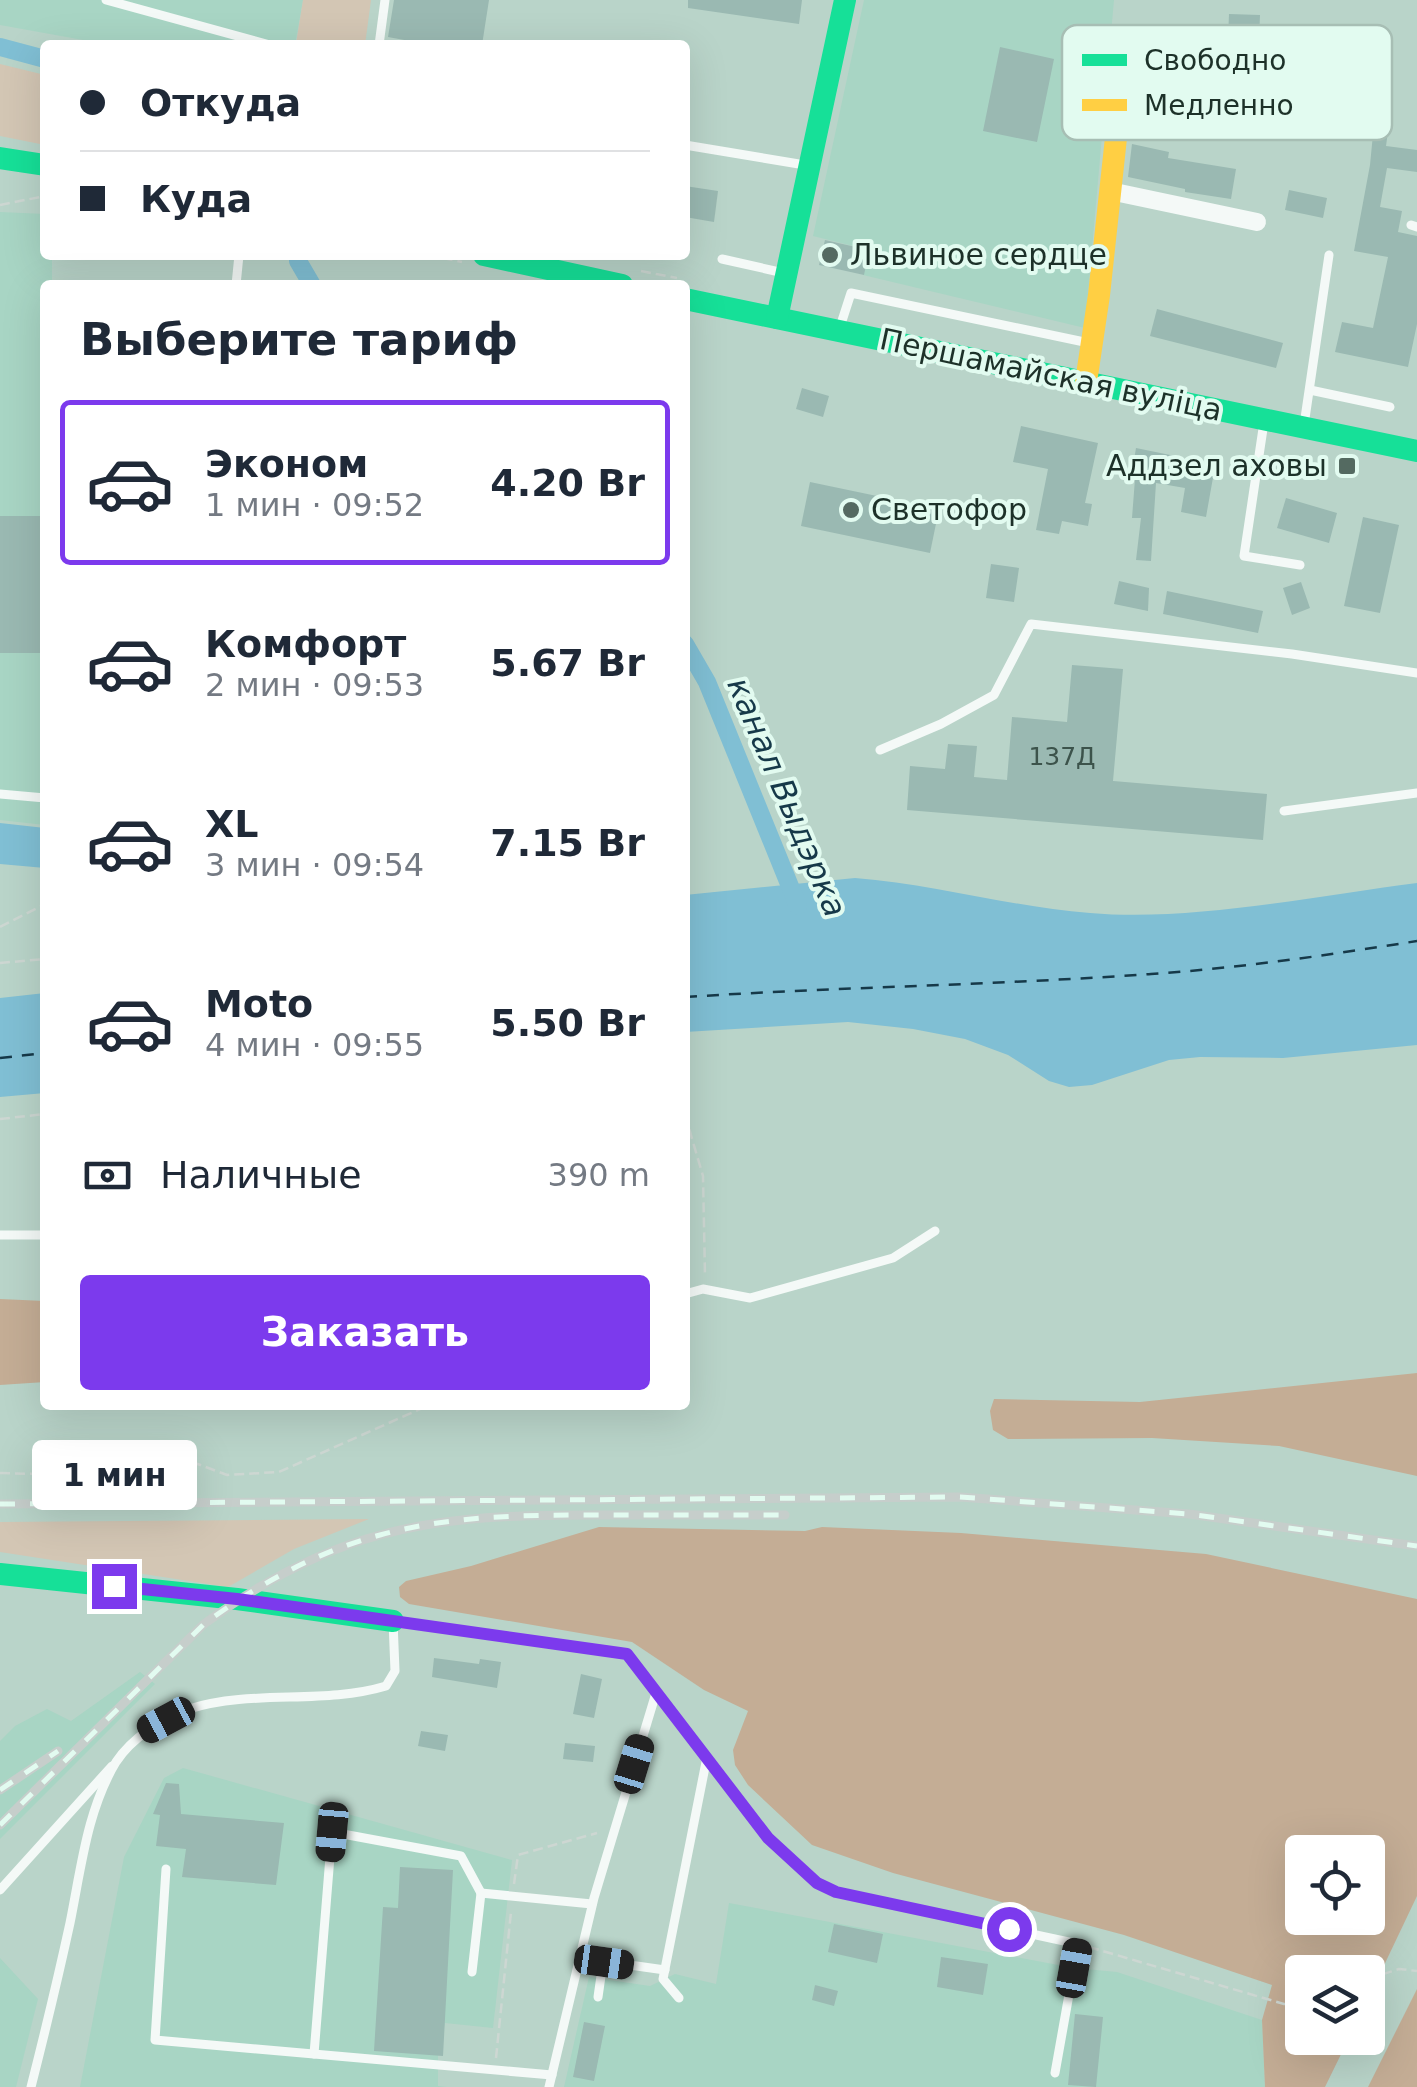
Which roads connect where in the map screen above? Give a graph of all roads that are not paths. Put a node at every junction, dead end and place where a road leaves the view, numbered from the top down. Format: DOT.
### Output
graph roads {
  1 [pos="106,0"];
  2 [pos="385,0"];
  3 [pos="846,0"];
  4 [pos="252,40"];
  5 [pos="381,40"];
  6 [pos="1115,140"];
  7 [pos="690,146"];
  8 [pos="0,158"];
  9 [pos="40,164"];
  10 [pos="808,166"];
  11 [pos="1110,191"];
  12 [pos="1256,222"];
  13 [pos="1329,256"];
  14 [pos="722,258"];
  15 [pos="531,260"];
  16 [pos="568,264"];
  17 [pos="786,273"];
  18 [pos="609,280"];
  19 [pos="690,299"];
  20 [pos="778,318"];
  21 [pos="839,330"];
  22 [pos="1092,344"];
  23 [pos="1086,382"];
  24 [pos="1310,390"];
  25 [pos="1390,408"];
  26 [pos="1264,420"];
  27 [pos="1304,428"];
  28 [pos="1417,451"];
  29 [pos="1300,565"];
  30 [pos="1417,673"];
  31 [pos="880,750"];
  32 [pos="1417,793"];
  33 [pos="0,794"];
  34 [pos="40,798"];
  35 [pos="1284,811"];
  36 [pos="935,1231"];
  37 [pos="40,1235"];
  38 [pos="0,1236"];
  39 [pos="690,1293"];
  40 [pos="0,1574"];
  41 [pos="393,1622"];
  42 [pos="656,1693"];
  43 [pos="707,1756"];
  44 [pos="117,1760"];
  45 [pos="166,1869"];
  46 [pos="0,1890"];
  47 [pos="481,1893"];
  48 [pos="592,1904"];
  49 [pos="580,1958"];
  50 [pos="604,1962"];
  51 [pos="665,1970"];
  52 [pos="472,1972"];
  53 [pos="598,1997"];
  54 [pos="678,1998"];
  55 [pos="314,2054"];
  56 [pos="1055,2073"];
  57 [pos="552,2075"];
  58 [pos="31,2087"];
  59 [pos="549,2087"];
  1 -- 4 [label="lane"];
  2 -- 5 [label="lane"];
  3 -- 10 [label="street"];
  6 -- 11 [label="street"];
  7 -- 10 [label="lane"];
  8 -- 9 [label="street"];
  10 -- 17 [label="street"];
  11 -- 12 [label="street"];
  11 -- 22 [label="street"];
  13 -- 24 [label="lane"];
  14 -- 17 [label="lane"];
  15 -- 16 [label="street"];
  16 -- 18 [label="street"];
  17 -- 20 [label="street"];
  19 -- 20 [label="street, Першамайская вуліца"];
  20 -- 21 [label="street, Першамайская вуліца"];
  21 -- 22 [label="lane"];
  21 -- 23 [label="street, Першамайская вуліца"];
  22 -- 23 [label="street"];
  23 -- 26 [label="street, Першамайская вуліца"];
  24 -- 25 [label="lane"];
  24 -- 27 [label="lane"];
  26 -- 27 [label="street, Першамайская вуліца"];
  26 -- 29 [label="lane"];
  27 -- 28 [label="street, Першамайская вуліца"];
  30 -- 31 [label="lane"];
  32 -- 35 [label="lane"];
  33 -- 34 [label="lane"];
  36 -- 39 [label="lane"];
  37 -- 38 [label="lane"];
  40 -- 41 [label="street"];
  41 -- 42 [label="lane"];
  41 -- 44 [label="lane"];
  42 -- 43 [label="lane"];
  42 -- 48 [label="lane"];
  43 -- 51 [label="lane"];
  43 -- 56 [label="lane"];
  44 -- 46 [label="lane"];
  44 -- 58 [label="lane"];
  45 -- 55 [label="lane"];
  47 -- 48 [label="lane"];
  47 -- 52 [label="lane"];
  47 -- 55 [label="lane"];
  48 -- 49 [label="lane"];
  49 -- 50 [label="lane"];
  49 -- 57 [label="lane"];
  50 -- 51 [label="lane"];
  50 -- 53 [label="lane"];
  51 -- 54 [label="lane"];
  55 -- 57 [label="lane"];
  57 -- 59 [label="lane"];
}
